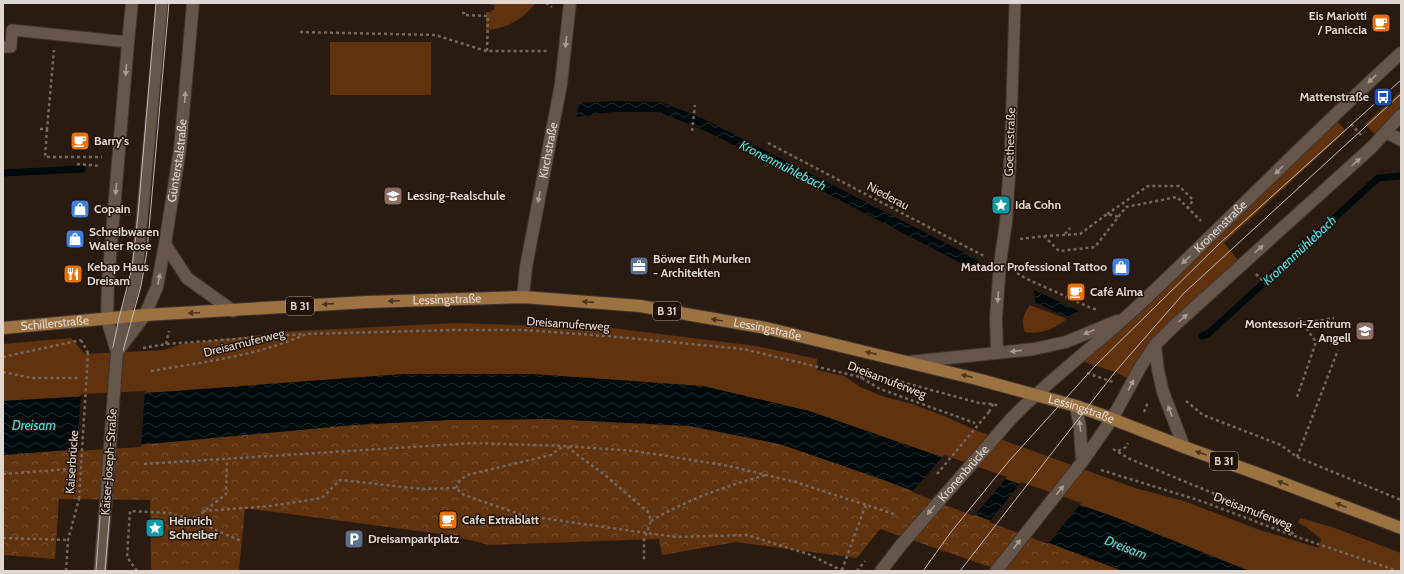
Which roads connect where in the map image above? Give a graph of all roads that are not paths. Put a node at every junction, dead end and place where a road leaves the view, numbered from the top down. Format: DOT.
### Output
graph roads {
  1 [pos="132,3"];
  2 [pos="162,3"];
  3 [pos="193,3"];
  4 [pos="570,3"];
  5 [pos="1015,3"];
  6 [pos="128,42"];
  7 [pos="3,47"];
  8 [pos="1401,53"];
  9 [pos="1401,115"];
  10 [pos="1386,132"];
  11 [pos="1401,140"];
  12 [pos="1010,161"];
  13 [pos="165,244"];
  14 [pos="523,297"];
  15 [pos="233,311"];
  16 [pos="145,315"];
  17 [pos="125,317"];
  18 [pos="1126,318"];
  19 [pos="107,319"];
  20 [pos="3,328"];
  21 [pos="1155,345"];
  22 [pos="117,352"];
  23 [pos="997,353"];
  24 [pos="909,362"];
  25 [pos="1036,395"];
  26 [pos="1076,406"];
  27 [pos="1112,419"];
  28 [pos="1184,447"];
  29 [pos="1086,448"];
  30 [pos="1401,528"];
  31 [pos="897,549"];
  32 [pos="100,571"];
  33 [pos="881,571"];
  34 [pos="890,571"];
  35 [pos="996,571"];
  1 -- 6 [label="main road"];
  2 -- 17 [label="lane"];
  13 -- 3 [label="main road, Günterstalstraße, one-way"];
  4 -- 14 [label="main road, Kirchstraße, one-way"];
  5 -- 12 [label="lane, Goethestraße"];
  6 -- 7 [label="lane"];
  6 -- 19 [label="main road, one-way"];
  8 -- 18 [label="main road, Kronenstraße, one-way"];
  9 -- 10 [label="main road"];
  10 -- 11 [label="main road"];
  21 -- 10 [label="main road, one-way"];
  12 -- 23 [label="main road, Goethestraße, one-way"];
  13 -- 15 [label="main road"];
  16 -- 13 [label="main road, Günterstalstraße, one-way"];
  14 -- 15 [label="main road, Lessingstraße / B 31, one-way"];
  24 -- 14 [label="main road, Lessingstraße / B 31, one-way"];
  15 -- 16 [label="main road, Lessingstraße / B 31, one-way"];
  16 -- 17 [label="main road, Lessingstraße / B 31"];
  16 -- 22 [label="main road"];
  17 -- 19 [label="main road, Lessingstraße / B 31"];
  17 -- 22 [label="lane"];
  18 -- 23 [label="main road, one-way"];
  18 -- 25 [label="main road, Kronenstraße"];
  19 -- 20 [label="main road, Schillerstraße / B 31"];
  19 -- 22 [label="main road, Kaiser-Joseph-Straße"];
  27 -- 21 [label="main road, one-way"];
  28 -- 21 [label="main road, one-way"];
  22 -- 32 [label="main road, Kaiser-Joseph-Straße, bridge"];
  23 -- 24 [label="main road"];
  25 -- 24 [label="main road, Lessingstraße / B 31, one-way"];
  25 -- 26 [label="main road, Lessingstraße / B 31"];
  25 -- 31 [label="main road, Kronenbrücke, one-way, bridge"];
  26 -- 27 [label="main road, Lessingstraße / B 31"];
  29 -- 26 [label="main road, one-way"];
  27 -- 28 [label="main road, Lessingstraße / B 31"];
  27 -- 29 [label="main road"];
  30 -- 28 [label="main road, Lessingstraße / B 31, one-way"];
  35 -- 29 [label="main road, one-way, bridge"];
  31 -- 33 [label="main road, Kronenbrücke"];
  31 -- 34 [label="main road, Kronenbrücke"];
}
